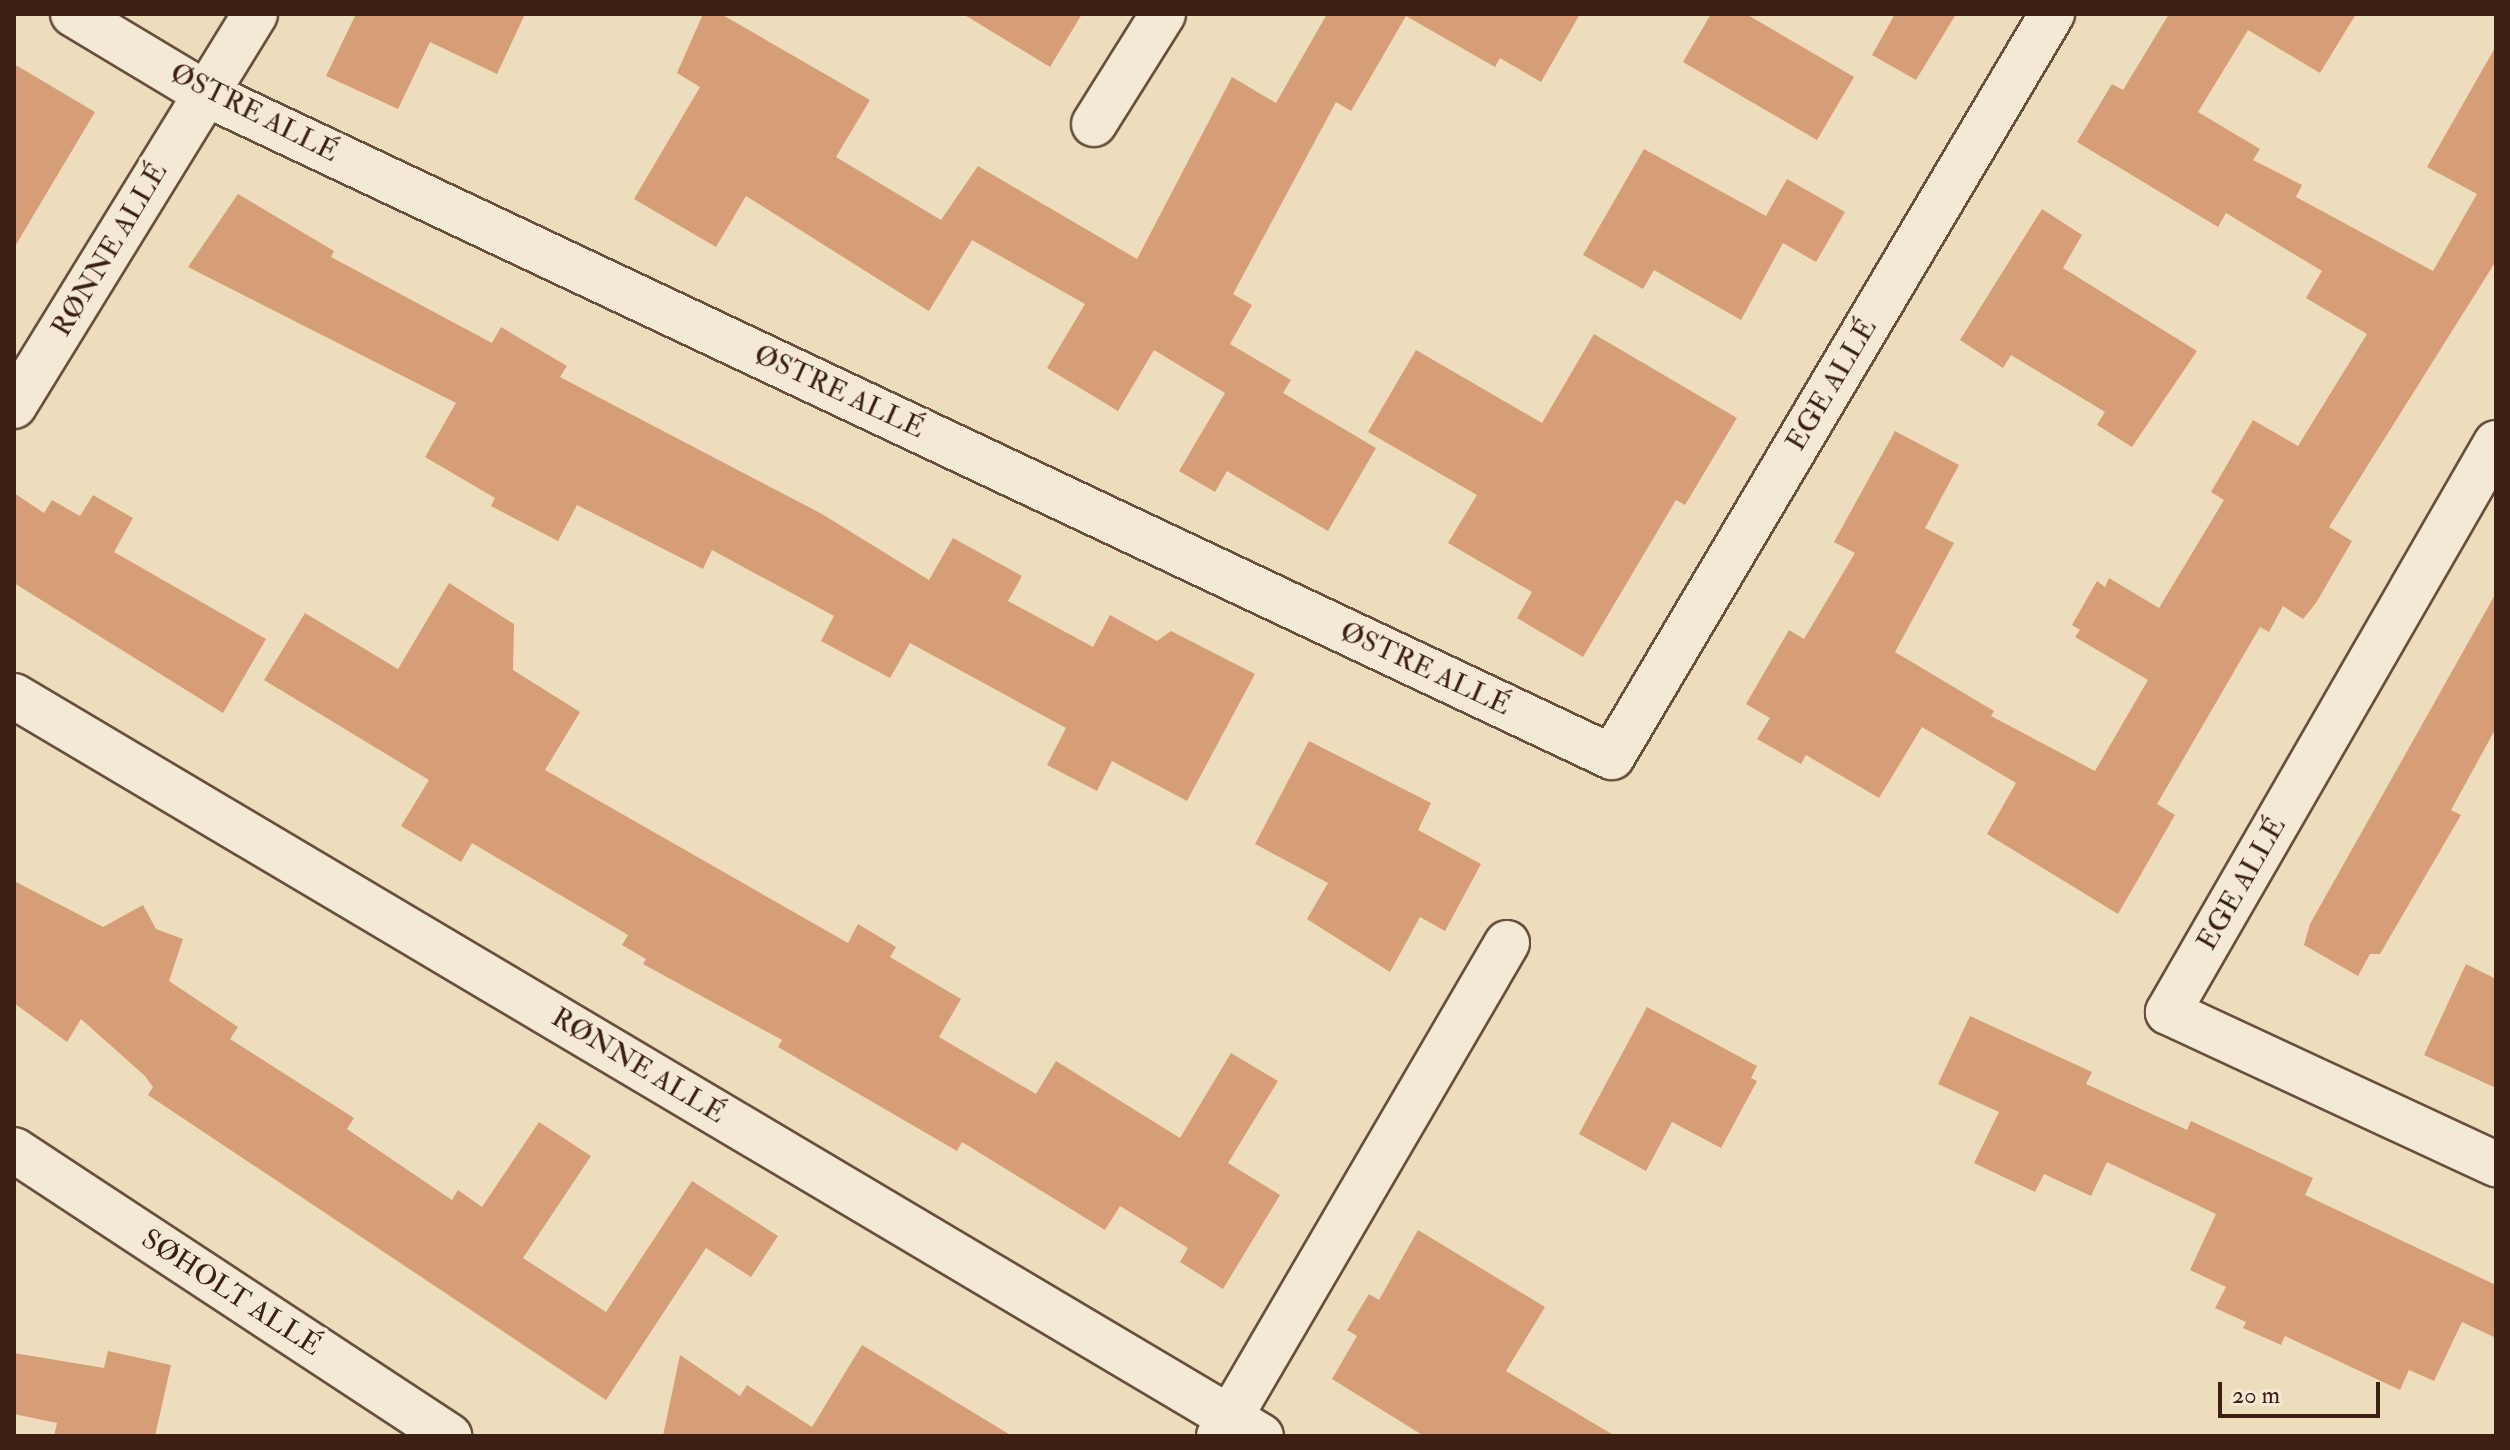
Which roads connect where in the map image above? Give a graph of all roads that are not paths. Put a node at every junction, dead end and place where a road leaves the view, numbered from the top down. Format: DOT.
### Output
graph roads {
  1 [pos="73,14"];
  2 [pos="255,14"];
  3 [pos="1163,14"];
  4 [pos="2052,14"];
  5 [pos="206,94"];
  6 [pos="1094,124"];
  7 [pos="14,406"];
  8 [pos="2496,443"];
  9 [pos="14,696"];
  10 [pos="1612,757"];
  11 [pos="1507,943"];
  12 [pos="14,1150"];
  13 [pos="2496,1164"];
  14 [pos="1237,1430"];
  15 [pos="449,1436"];
  1 -- 5 [label="street, ØSTRE ALLÉ"];
  2 -- 5 [label="street"];
  3 -- 6 [label="street"];
  4 -- 10 [label="street, EGE ALLÉ"];
  5 -- 7 [label="street, RØNNE ALLÉ"];
  5 -- 10 [label="street, ØSTRE ALLÉ"];
  8 -- 13 [label="street, EGE ALLÉ"];
  9 -- 14 [label="street, RØNNE ALLÉ"];
  11 -- 14 [label="street"];
  12 -- 15 [label="street, SØHOLT ALLÉ"];
}
